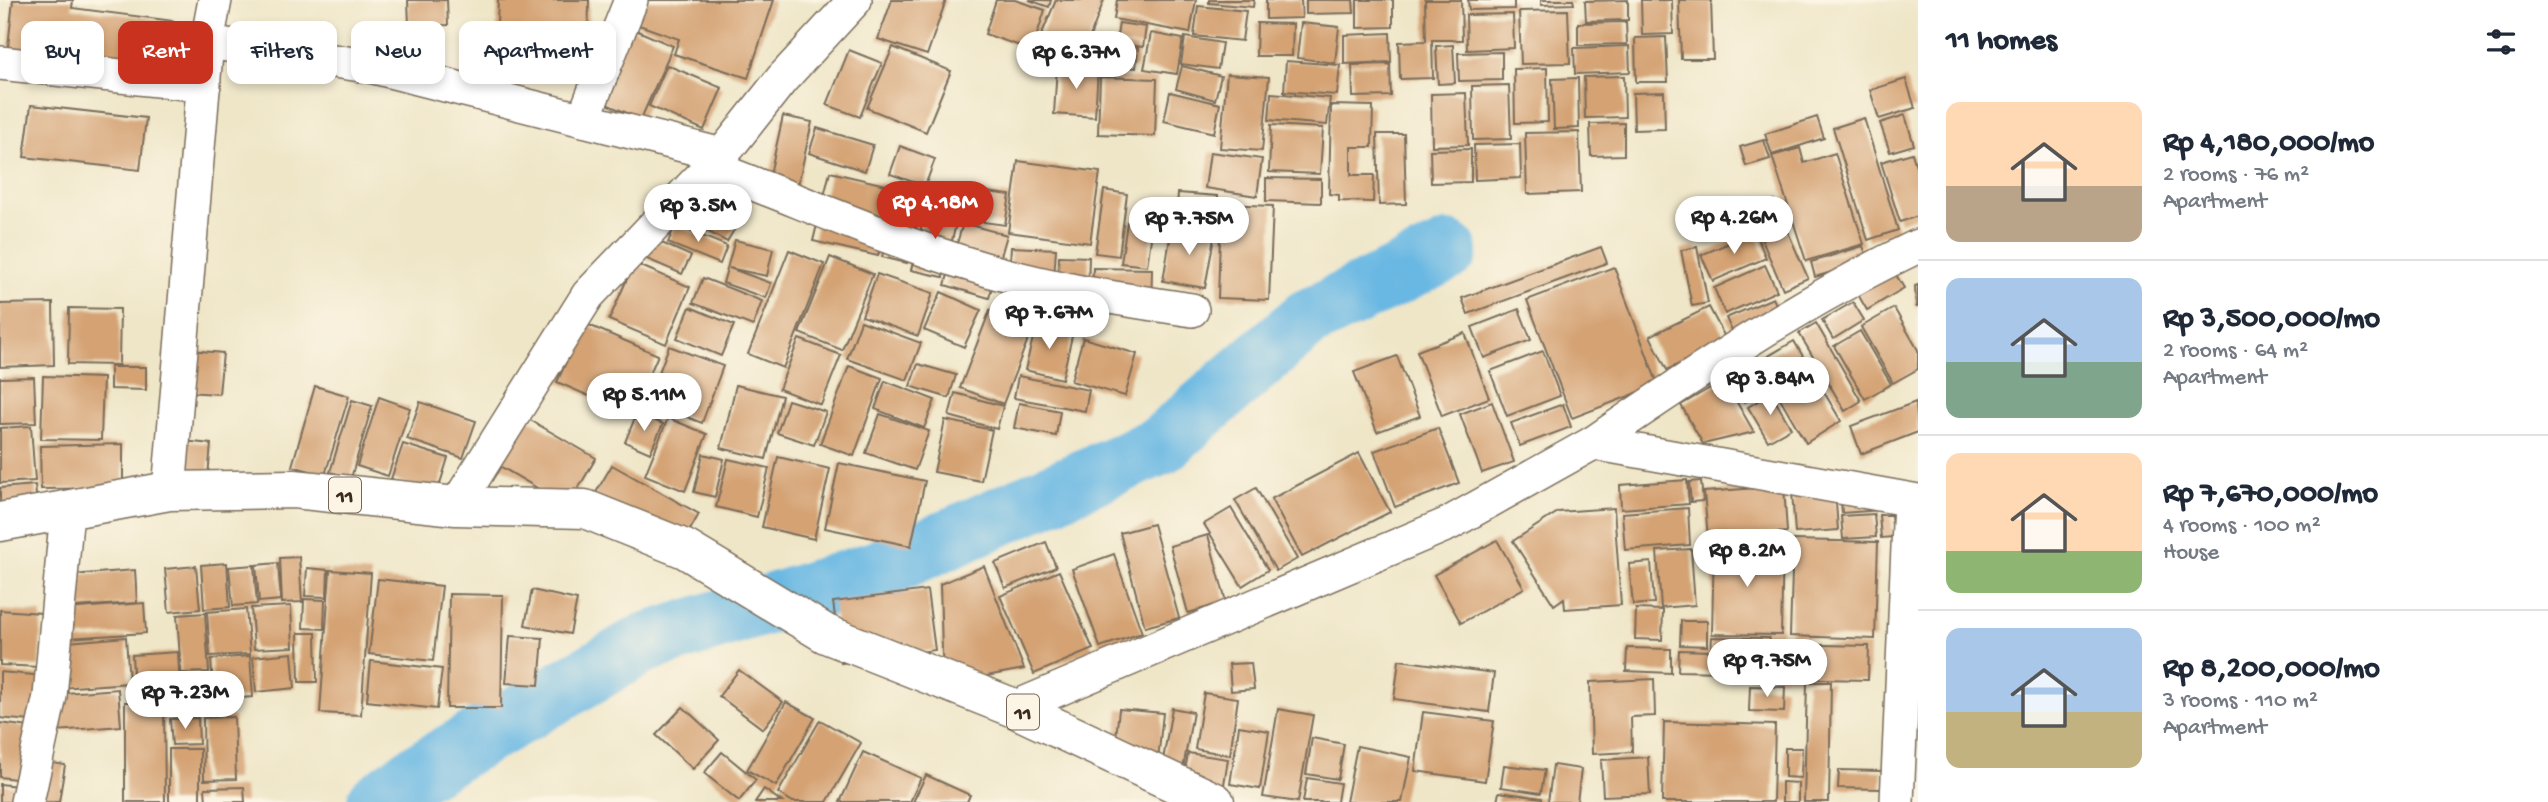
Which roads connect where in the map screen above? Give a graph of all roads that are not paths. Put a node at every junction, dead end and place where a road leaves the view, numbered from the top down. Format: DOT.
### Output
graph roads {
  1 [pos="215,0"];
  2 [pos="631,0"];
  3 [pos="855,0"];
  4 [pos="211,21"];
  5 [pos="213,43"];
  6 [pos="0,63"];
  7 [pos="204,85"];
  8 [pos="583,120"];
  9 [pos="716,161"];
  10 [pos="1918,246"];
  11 [pos="1192,310"];
  12 [pos="1593,443"];
  13 [pos="169,491"];
  14 [pos="1914,501"];
  15 [pos="456,506"];
  16 [pos="67,511"];
  17 [pos="0,522"];
  18 [pos="1014,708"];
  19 [pos="27,802"];
  20 [pos="1215,802"];
  21 [pos="1897,802"];
  1 -- 4 [label="street"];
  2 -- 8 [label="street"];
  3 -- 9 [label="street"];
  5 -- 8 [label="street"];
  6 -- 7 [label="street"];
  7 -- 13 [label="street"];
  8 -- 9 [label="street"];
  9 -- 11 [label="street"];
  9 -- 15 [label="street"];
  10 -- 12 [label="street"];
  12 -- 14 [label="street"];
  12 -- 18 [label="street"];
  13 -- 15 [label="highway, 11"];
  13 -- 16 [label="highway, 11"];
  14 -- 21 [label="street"];
  15 -- 18 [label="highway, 11"];
  16 -- 17 [label="highway, 11"];
  16 -- 19 [label="street"];
  18 -- 20 [label="highway, 11"];
}
